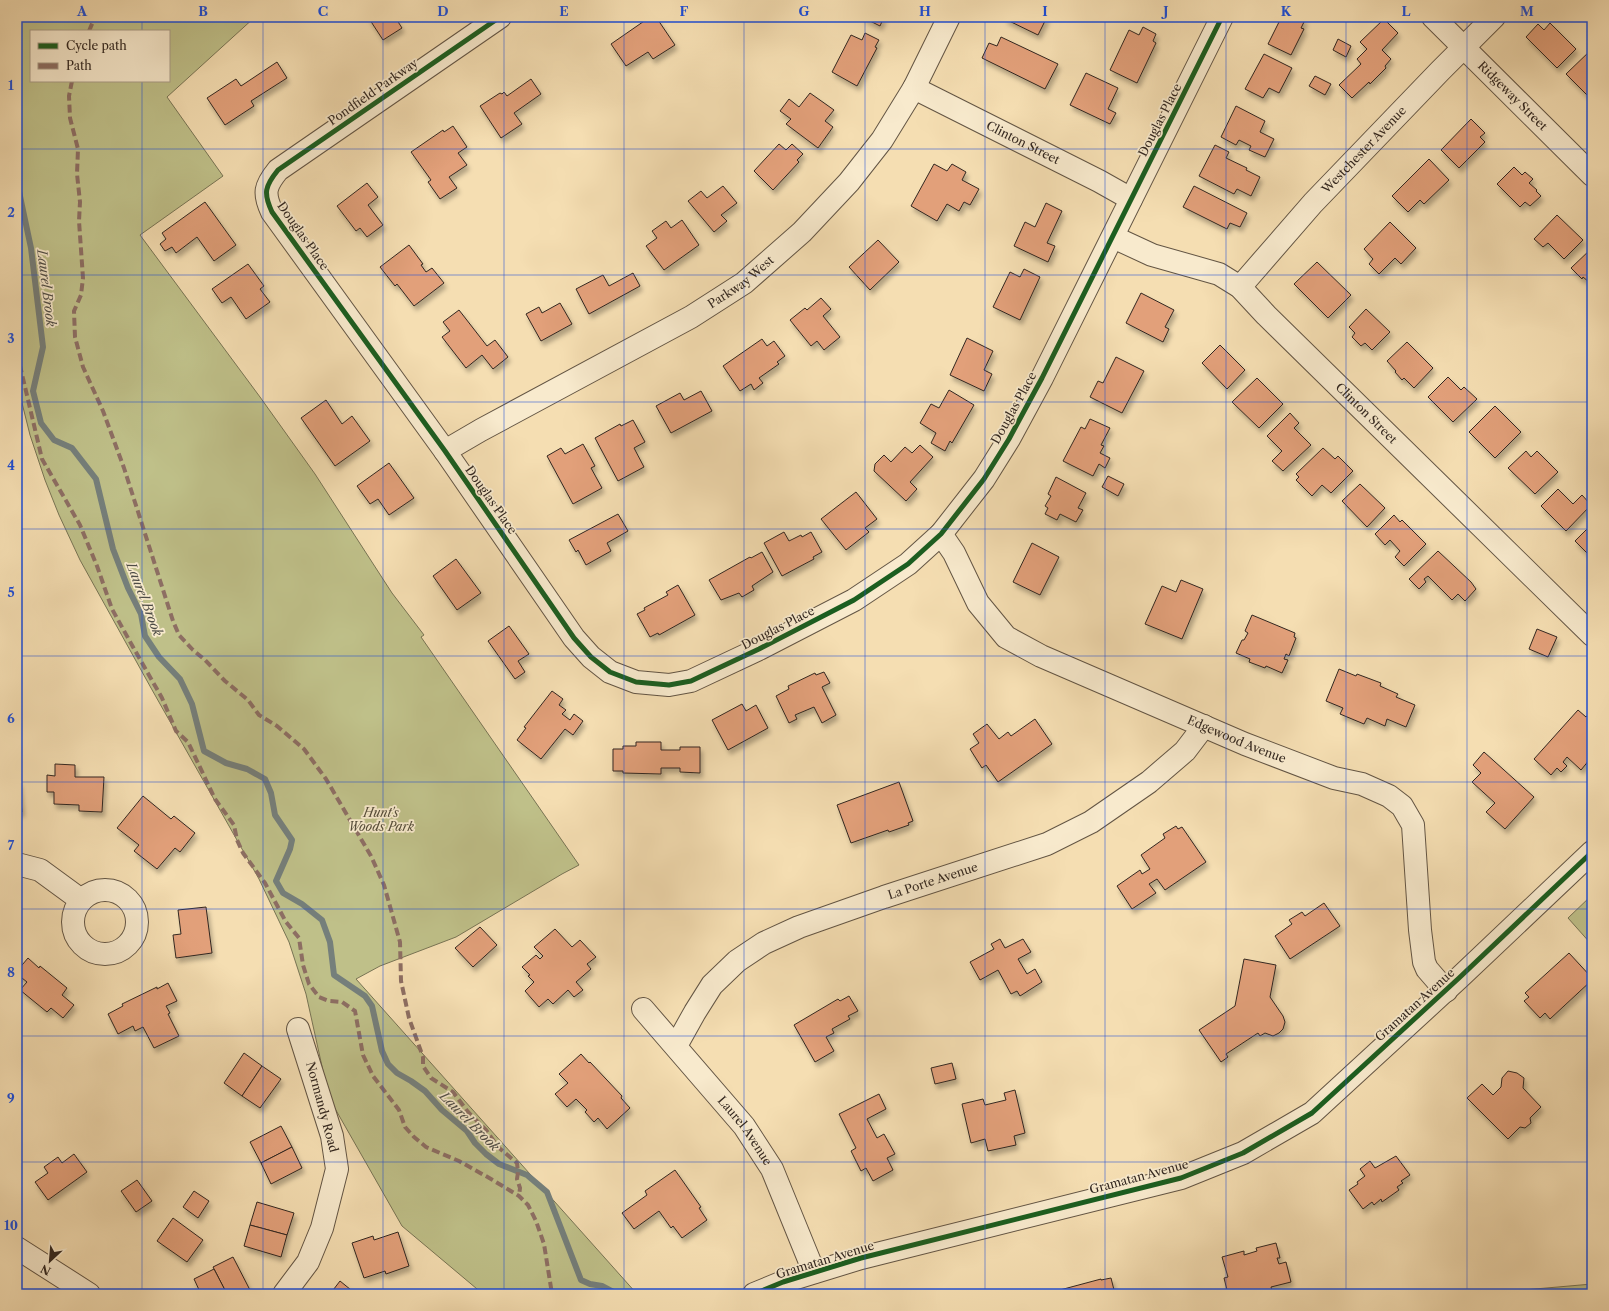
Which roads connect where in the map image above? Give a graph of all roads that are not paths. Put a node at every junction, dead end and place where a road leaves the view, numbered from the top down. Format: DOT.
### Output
graph roads {
  1 [pos="500,17"];
  2 [pos="950,17"];
  3 [pos="1222,17"];
  4 [pos="1433,17"];
  5 [pos="1494,17"];
  6 [pos="1464,48"];
  7 [pos="914,88"];
  8 [pos="1592,175"];
  9 [pos="266,190"];
  10 [pos="1131,199"];
  11 [pos="1113,238"];
  12 [pos="1240,287"];
  13 [pos="445,451"];
  14 [pos="941,534"];
  15 [pos="1592,634"];
  16 [pos="1204,726"];
  17 [pos="1592,852"];
  18 [pos="17,864"];
  19 [pos="81,900"];
  20 [pos="1446,991"];
  21 [pos="643,1009"];
  22 [pos="298,1029"];
  23 [pos="676,1046"];
  24 [pos="17,1248"];
  25 [pos="814,1272"];
  26 [pos="66,1288"];
  27 [pos="89,1294"];
  28 [pos="284,1294"];
  29 [pos="754,1294"];
  1 -- 9 [label="street, Pondfield Parkway"];
  2 -- 7 [label="street, Parkway West"];
  3 -- 10 [label="street, Douglas Place"];
  4 -- 6 [label="street, Ridgeway Street"];
  5 -- 6 [label="street, Westchester Avenue"];
  6 -- 8 [label="street, Ridgeway Street"];
  6 -- 12 [label="street, Westchester Avenue"];
  7 -- 10 [label="street, Clinton Street"];
  7 -- 13 [label="street, Parkway West"];
  9 -- 13 [label="street, Douglas Place"];
  10 -- 11 [label="street, Douglas Place"];
  11 -- 12 [label="street, Clinton Street"];
  11 -- 14 [label="street, Douglas Place"];
  12 -- 15 [label="street, Clinton Street"];
  13 -- 14 [label="street, Douglas Place"];
  14 -- 16 [label="street, Edgewood Avenue"];
  16 -- 20 [label="street, Edgewood Avenue"];
  16 -- 23 [label="street, La Porte Avenue"];
  17 -- 20 [label="street, Gramatan Avenue"];
  18 -- 19 [label="street"];
  20 -- 25 [label="street, Gramatan Avenue"];
  21 -- 23 [label="street, Laurel Avenue"];
  22 -- 28 [label="street, Normandy Road"];
  23 -- 25 [label="street, Laurel Avenue"];
  24 -- 26 [label="street"];
  25 -- 29 [label="street, Gramatan Avenue"];
  26 -- 27 [label="street"];
}
